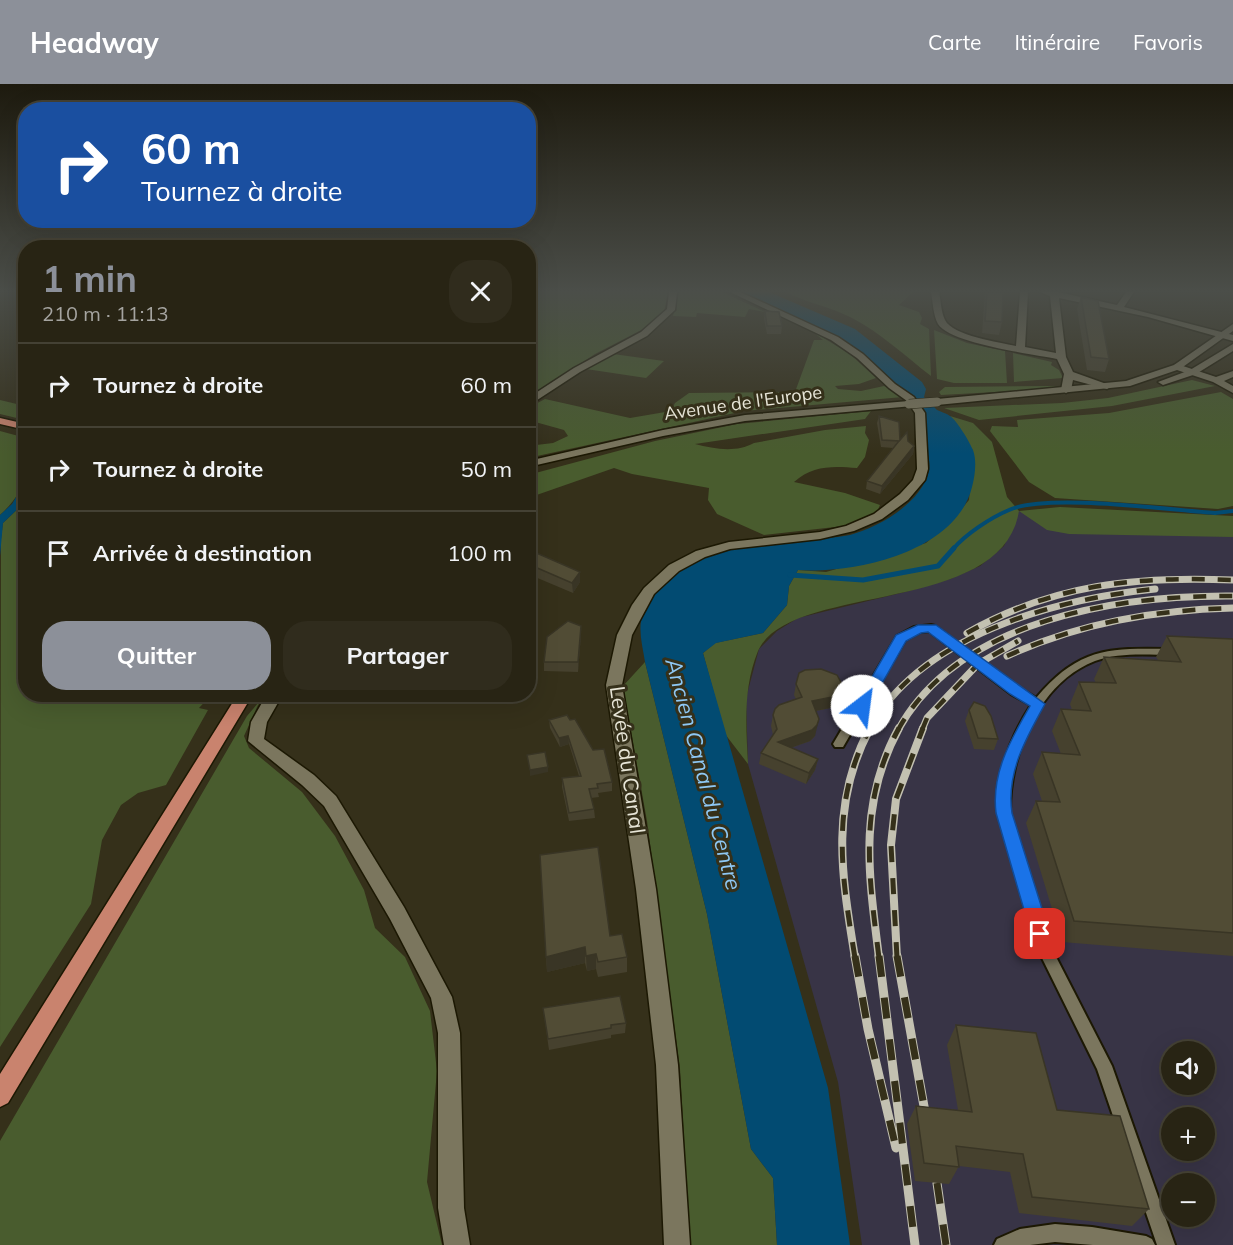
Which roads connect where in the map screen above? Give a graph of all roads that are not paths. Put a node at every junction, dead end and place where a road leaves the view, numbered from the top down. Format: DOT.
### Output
graph roads {
  1 [pos="623,346"];
  2 [pos="848,346"];
  3 [pos="1008,346"];
  4 [pos="1059,346"];
  5 [pos="1206,346"];
  6 [pos="1233,347"];
  7 [pos="1020,349"];
  8 [pos="1061,357"];
  9 [pos="1203,366"];
  10 [pos="1176,367"];
  11 [pos="1192,372"];
  12 [pos="1069,374"];
  13 [pos="1233,374"];
  14 [pos="1216,380"];
  15 [pos="1081,384"];
  16 [pos="1233,390"];
  17 [pos="1070,394"];
  18 [pos="536,398"];
  19 [pos="0,422"];
  20 [pos="18,426"];
  21 [pos="557,460"];
  22 [pos="536,463"];
  23 [pos="536,468"];
  24 [pos="1190,652"];
  25 [pos="241,702"];
  26 [pos="271,702"];
  27 [pos="1038,704"];
  28 [pos="839,744"];
  29 [pos="0,1095"];
  30 [pos="457,1245"];
  31 [pos="677,1245"];
  32 [pos="1003,1245"];
  33 [pos="1146,1245"];
  34 [pos="1166,1245"];
  1 -- 18 [label="street"];
  2 -- 31 [label="street, Levée du Canal"];
  3 -- 7 [label="street"];
  4 -- 8 [label="street"];
  5 -- 10 [label="street"];
  6 -- 9 [label="street, Avenue de l'Europe"];
  7 -- 8 [label="street"];
  8 -- 12 [label="street"];
  9 -- 11 [label="street, Avenue de l'Europe"];
  9 -- 14 [label="street"];
  10 -- 11 [label="street"];
  10 -- 15 [label="street"];
  11 -- 14 [label="street"];
  11 -- 17 [label="street, Avenue de l'Europe"];
  12 -- 15 [label="street"];
  12 -- 17 [label="street"];
  13 -- 14 [label="street"];
  14 -- 16 [label="street"];
  15 -- 17 [label="street"];
  17 -- 21 [label="street, Avenue de l'Europe, bridge"];
  19 -- 20 [label="main road"];
  21 -- 22 [label="street, Avenue de l'Europe"];
  21 -- 23 [label="street, Avenue de l'Europe"];
  24 -- 27 [label="lane"];
  25 -- 29 [label="main road"];
  26 -- 30 [label="street"];
  27 -- 28 [label="lane"];
  27 -- 34 [label="lane"];
  32 -- 33 [label="lane"];
}
